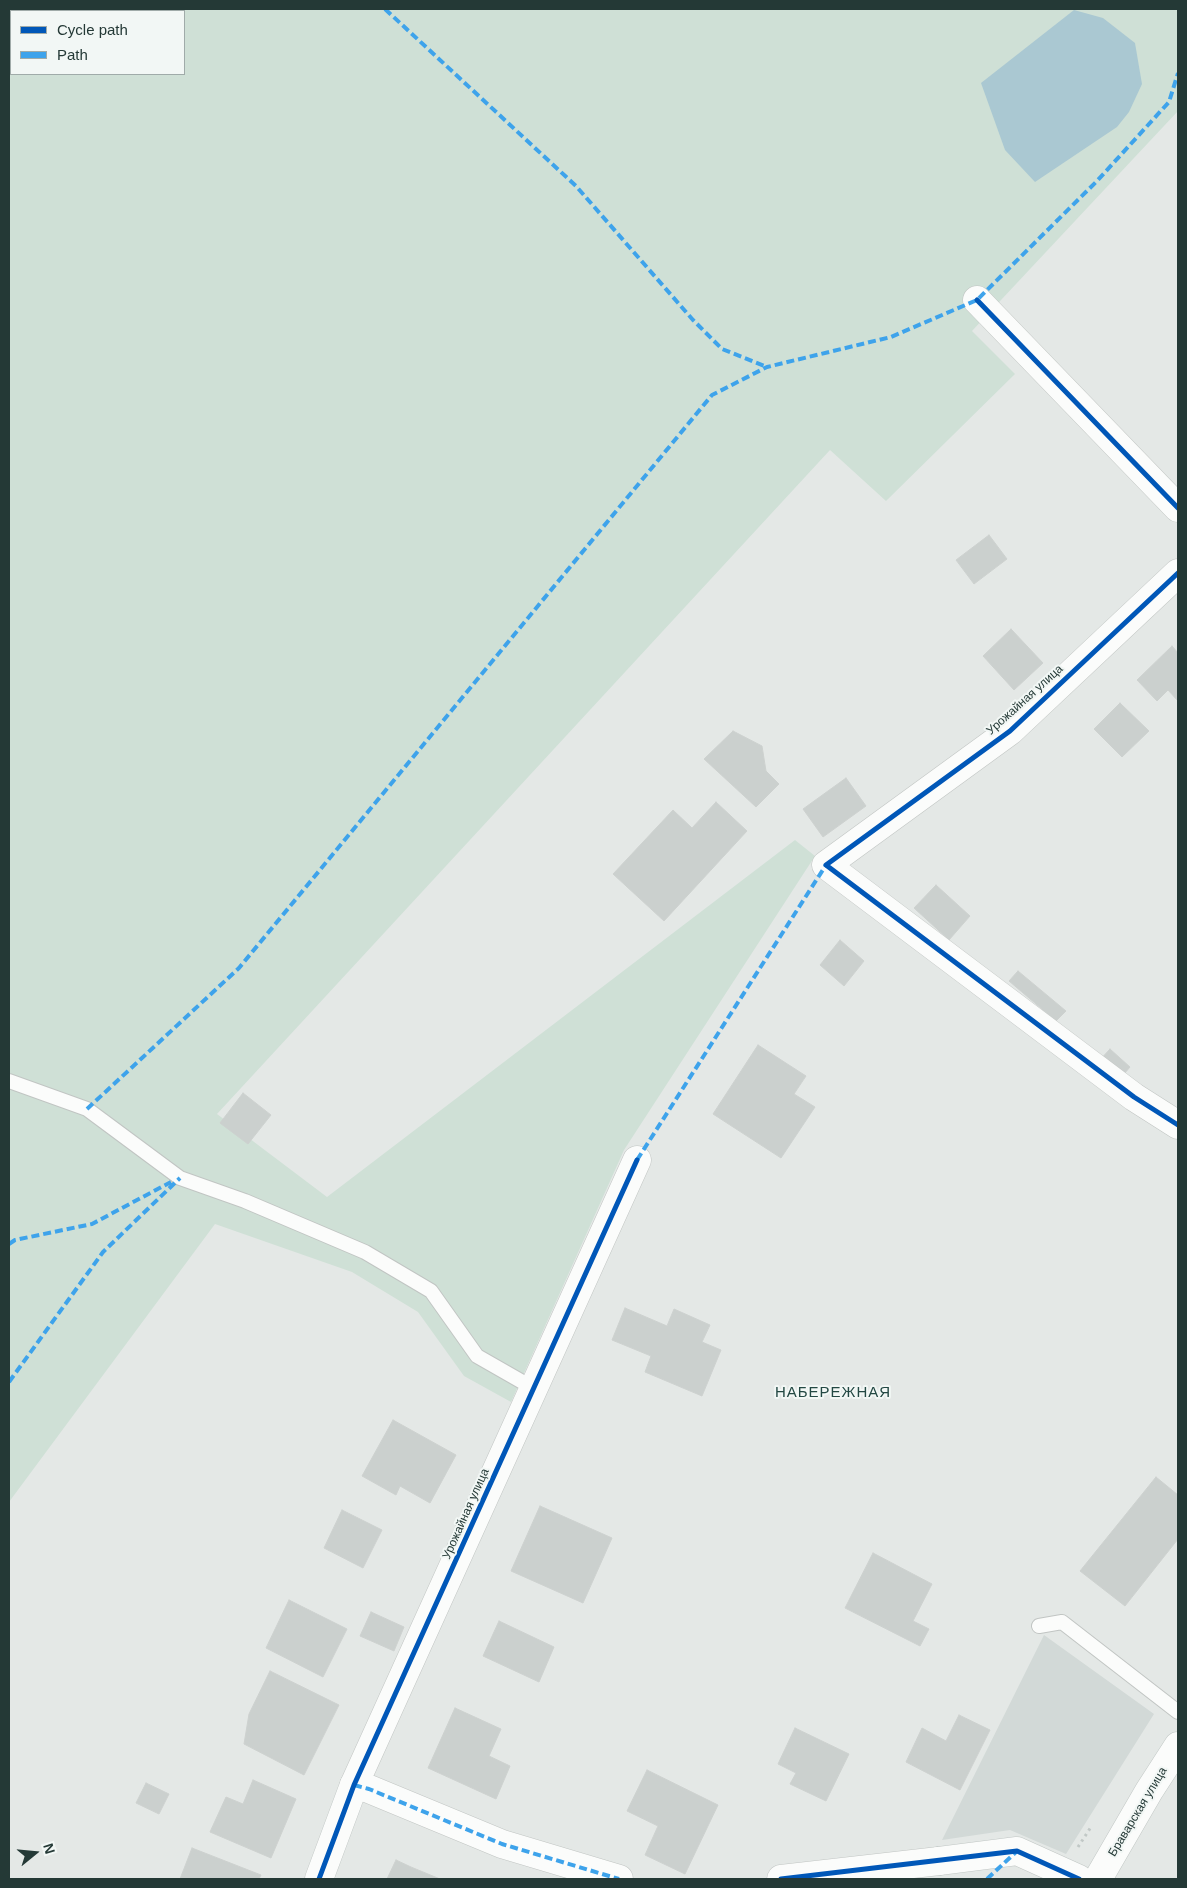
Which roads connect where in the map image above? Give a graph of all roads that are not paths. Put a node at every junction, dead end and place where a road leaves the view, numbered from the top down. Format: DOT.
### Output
graph roads {
  1 [pos="977,300"];
  2 [pos="1178,508"];
  3 [pos="1178,573"];
  4 [pos="9,1081"];
  5 [pos="1178,1125"];
  6 [pos="637,1160"];
  7 [pos="534,1388"];
  8 [pos="1040,1626"];
  9 [pos="1178,1712"];
  10 [pos="1178,1746"];
  11 [pos="354,1785"];
  12 [pos="318,1879"];
  13 [pos="618,1879"];
  14 [pos="781,1879"];
  15 [pos="1080,1879"];
  16 [pos="1098,1879"];
  1 -- 2 [label="street"];
  3 -- 5 [label="street, Урожайная улица"];
  4 -- 7 [label="lane"];
  6 -- 7 [label="street, Урожайная улица"];
  7 -- 11 [label="street, Урожайная улица"];
  8 -- 9 [label="lane"];
  10 -- 16 [label="street, Браварская улица"];
  11 -- 12 [label="street, Урожайная улица"];
  11 -- 13 [label="street"];
  14 -- 15 [label="street"];
}
